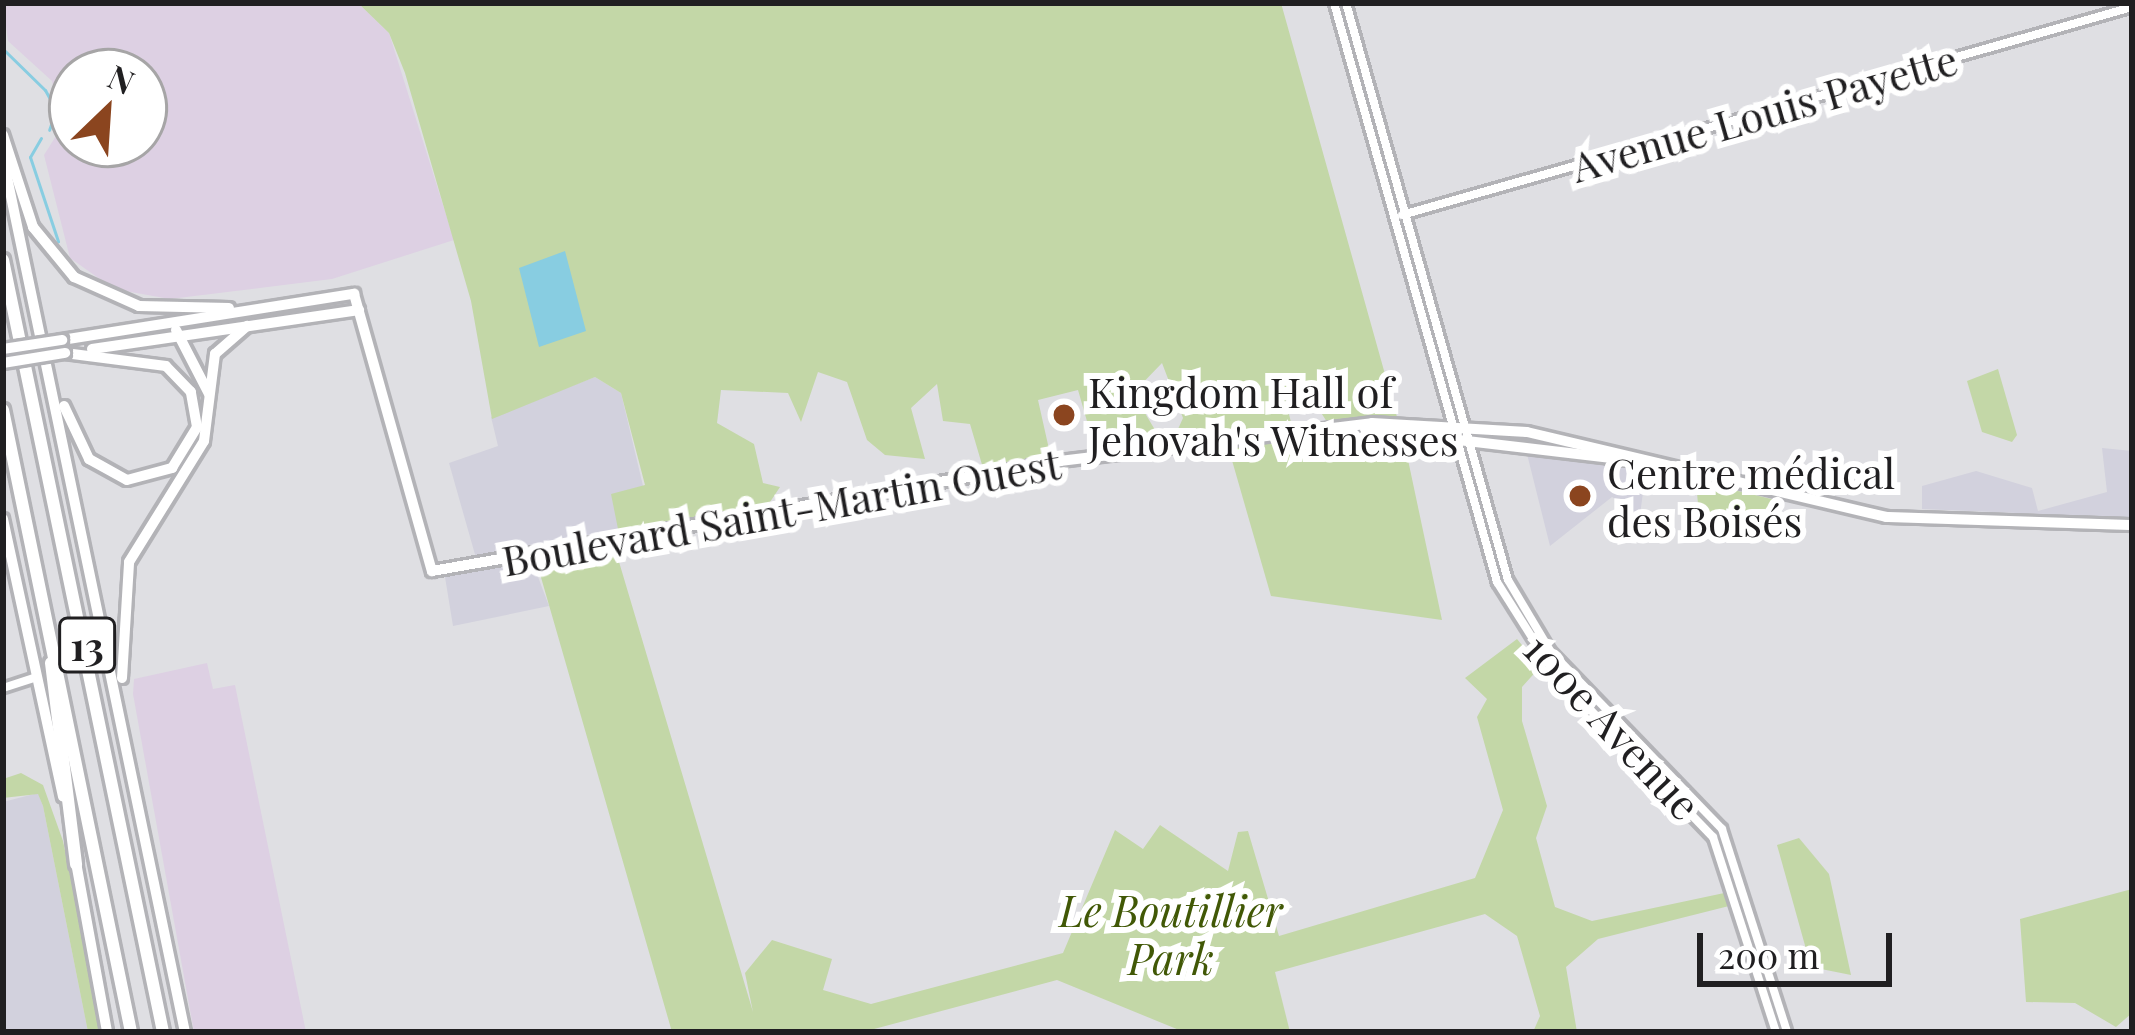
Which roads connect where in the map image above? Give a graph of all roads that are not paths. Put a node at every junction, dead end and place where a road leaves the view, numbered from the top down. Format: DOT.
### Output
graph roads {
  1 [pos="1334,3"];
  2 [pos="1346,3"];
  3 [pos="2132,8"];
  4 [pos="3,135"];
  5 [pos="3,158"];
  6 [pos="1400,216"];
  7 [pos="3,260"];
  8 [pos="257,308"];
  9 [pos="358,310"];
  10 [pos="171,323"];
  11 [pos="248,326"];
  12 [pos="178,335"];
  13 [pos="63,347"];
  14 [pos="3,350"];
  15 [pos="3,363"];
  16 [pos="49,364"];
  17 [pos="210,397"];
  18 [pos="3,410"];
  19 [pos="1460,430"];
  20 [pos="3,519"];
  21 [pos="2132,525"];
  22 [pos="3,550"];
  23 [pos="44,596"];
  24 [pos="21,602"];
  25 [pos="38,676"];
  26 [pos="3,688"];
  27 [pos="126,723"];
  28 [pos="76,864"];
  29 [pos="107,1032"];
  30 [pos="130,1032"];
  31 [pos="164,1032"];
  32 [pos="185,1032"];
  33 [pos="1776,1032"];
  34 [pos="1787,1032"];
  1 -- 6 [label="street, 100e Avenue"];
  2 -- 6 [label="street, 100e Avenue"];
  3 -- 6 [label="street, Avenue Louis Payette"];
  4 -- 8 [label="main road"];
  5 -- 16 [label="main road"];
  6 -- 19 [label="street, 100e Avenue"];
  7 -- 31 [label="highway, 13"];
  8 -- 9 [label="main road"];
  8 -- 10 [label="main road"];
  9 -- 11 [label="main road"];
  9 -- 19 [label="main road, Boulevard Saint-Martin Ouest"];
  10 -- 12 [label="main road"];
  10 -- 13 [label="main road"];
  11 -- 12 [label="main road"];
  11 -- 17 [label="main road"];
  12 -- 13 [label="main road"];
  12 -- 17 [label="main road"];
  13 -- 14 [label="main road, bridge"];
  13 -- 15 [label="main road, bridge"];
  13 -- 16 [label="main road"];
  16 -- 27 [label="main road"];
  17 -- 27 [label="main road"];
  18 -- 23 [label="highway, 13"];
  19 -- 21 [label="main road, Boulevard Saint-Martin Ouest"];
  19 -- 33 [label="street, 100e Avenue"];
  19 -- 34 [label="street, 100e Avenue"];
  20 -- 24 [label="main road"];
  22 -- 24 [label="main road"];
  23 -- 28 [label="highway"];
  23 -- 30 [label="highway, 13"];
  24 -- 25 [label="main road"];
  25 -- 26 [label="street"];
  25 -- 28 [label="main road"];
  27 -- 32 [label="main road"];
  28 -- 29 [label="main road"];
}
